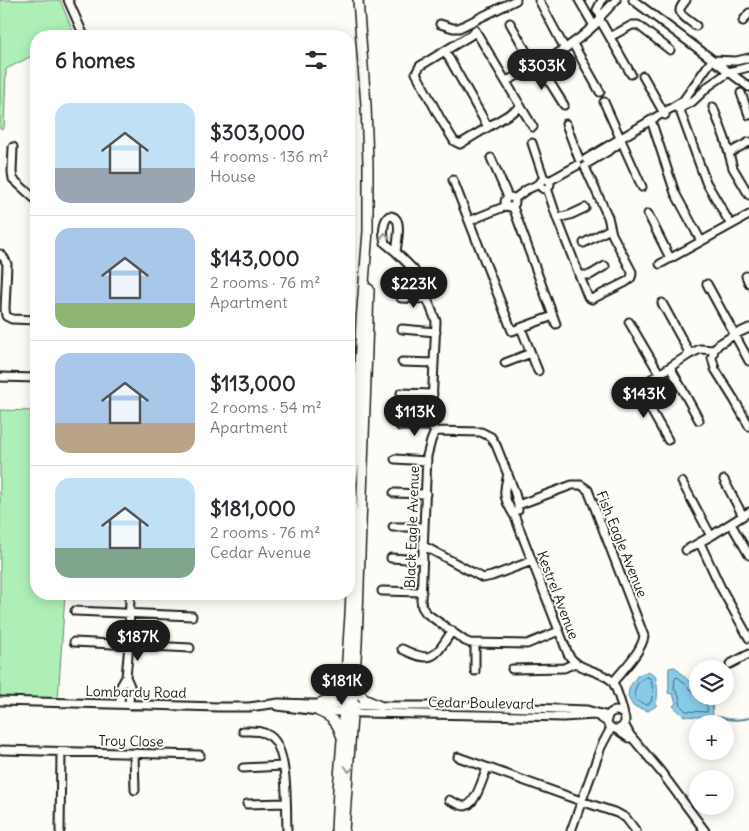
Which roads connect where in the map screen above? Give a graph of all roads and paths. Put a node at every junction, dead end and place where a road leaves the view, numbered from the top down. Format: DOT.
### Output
graph roads {
  1 [pos="68,0"];
  2 [pos="360,0"];
  3 [pos="516,0"];
  4 [pos="539,0"];
  5 [pos="579,0"];
  6 [pos="602,0"];
  7 [pos="616,0"];
  8 [pos="633,0"];
  9 [pos="686,0"];
  10 [pos="749,13"];
  11 [pos="600,18"];
  12 [pos="743,21"];
  13 [pos="510,23"];
  14 [pos="440,24"];
  15 [pos="594,26"];
  16 [pos="696,26"];
  17 [pos="81,30"];
  18 [pos="610,37"];
  19 [pos="573,44"];
  20 [pos="565,49"];
  21 [pos="670,50"];
  22 [pos="445,51"];
  23 [pos="745,59"];
  24 [pos="712,60"];
  25 [pos="537,66"];
  26 [pos="747,68"];
  27 [pos="728,72"];
  28 [pos="631,74"];
  29 [pos="643,76"];
  30 [pos="506,81"];
  31 [pos="749,88"];
  32 [pos="600,92"];
  33 [pos="741,93"];
  34 [pos="604,102"];
  35 [pos="564,106"];
  36 [pos="713,106"];
  37 [pos="679,107"];
  38 [pos="521,108"];
  39 [pos="665,114"];
  40 [pos="749,115"];
  41 [pos="652,123"];
  42 [pos="566,124"];
  43 [pos="488,127"];
  44 [pos="533,128"];
  45 [pos="621,139"];
  46 [pos="749,142"];
  47 [pos="532,143"];
  48 [pos="13,147"];
  49 [pos="729,153"];
  50 [pos="492,158"];
  51 [pos="583,163"];
  52 [pos="453,180"];
  53 [pos="545,184"];
  54 [pos="642,187"];
  55 [pos="30,195"];
  56 [pos="749,195"];
  57 [pos="513,201"];
  58 [pos="585,208"];
  59 [pos="648,214"];
  60 [pos="749,215"];
  61 [pos="557,218"];
  62 [pos="469,221"];
  63 [pos="731,225"];
  64 [pos="610,229"];
  65 [pos="701,241"];
  66 [pos="584,243"];
  67 [pos="396,252"];
  68 [pos="0,254"];
  69 [pos="670,258"];
  70 [pos="660,264"];
  71 [pos="605,266"];
  72 [pos="579,275"];
  73 [pos="707,284"];
  74 [pos="401,298"];
  75 [pos="427,299"];
  76 [pos="662,303"];
  77 [pos="553,316"];
  78 [pos="30,320"];
  79 [pos="630,322"];
  80 [pos="556,324"];
  81 [pos="522,328"];
  82 [pos="749,328"];
  83 [pos="402,329"];
  84 [pos="436,332"];
  85 [pos="734,334"];
  86 [pos="714,350"];
  87 [pos="531,354"];
  88 [pos="690,354"];
  89 [pos="749,361"];
  90 [pos="402,362"];
  91 [pos="434,363"];
  92 [pos="505,363"];
  93 [pos="670,367"];
  94 [pos="538,371"];
  95 [pos="658,373"];
  96 [pos="0,377"];
  97 [pos="30,378"];
  98 [pos="638,387"];
  99 [pos="402,393"];
  100 [pos="433,394"];
  101 [pos="622,398"];
  102 [pos="699,420"];
  103 [pos="357,426"];
  104 [pos="400,426"];
  105 [pos="749,426"];
  106 [pos="433,428"];
  107 [pos="668,440"];
  108 [pos="356,444"];
  109 [pos="355,454"];
  110 [pos="396,459"];
  111 [pos="427,460"];
  112 [pos="508,474"];
  113 [pos="724,480"];
  114 [pos="682,482"];
  115 [pos="394,493"];
  116 [pos="426,494"];
  117 [pos="518,506"];
  118 [pos="746,514"];
  119 [pos="515,517"];
  120 [pos="731,524"];
  121 [pos="393,527"];
  122 [pos="424,527"];
  123 [pos="712,536"];
  124 [pos="700,542"];
  125 [pos="424,546"];
  126 [pos="686,550"];
  127 [pos="749,555"];
  128 [pos="391,558"];
  129 [pos="422,560"];
  130 [pos="532,561"];
  131 [pos="382,591"];
  132 [pos="422,592"];
  133 [pos="130,600"];
  134 [pos="351,600"];
  135 [pos="75,611"];
  136 [pos="130,614"];
  137 [pos="192,616"];
  138 [pos="452,631"];
  139 [pos="559,631"];
  140 [pos="749,638"];
  141 [pos="74,642"];
  142 [pos="475,644"];
  143 [pos="129,645"];
  144 [pos="190,648"];
  145 [pos="402,648"];
  146 [pos="748,657"];
  147 [pos="734,662"];
  148 [pos="575,663"];
  149 [pos="512,668"];
  150 [pos="475,671"];
  151 [pos="126,678"];
  152 [pos="613,682"];
  153 [pos="349,683"];
  154 [pos="0,701"];
  155 [pos="620,702"];
  156 [pos="120,704"];
  157 [pos="129,705"];
  158 [pos="380,706"];
  159 [pos="319,708"];
  160 [pos="348,708"];
  161 [pos="533,708"];
  162 [pos="616,711"];
  163 [pos="532,717"];
  164 [pos="624,720"];
  165 [pos="611,724"];
  166 [pos="243,731"];
  167 [pos="342,740"];
  168 [pos="2,750"];
  169 [pos="61,752"];
  170 [pos="134,753"];
  171 [pos="200,755"];
  172 [pos="458,757"];
  173 [pos="283,766"];
  174 [pos="243,768"];
  175 [pos="487,768"];
  176 [pos="135,790"];
  177 [pos="678,798"];
  178 [pos="449,800"];
  179 [pos="581,802"];
  180 [pos="286,803"];
  181 [pos="247,804"];
  182 [pos="60,831"];
  183 [pos="287,831"];
  184 [pos="336,831"];
  185 [pos="344,831"];
  186 [pos="571,831"];
  187 [pos="636,831"];
  188 [pos="703,831"];
  1 -- 17 [label="street"];
  2 -- 103 [label="main road"];
  3 -- 14 [label="street"];
  4 -- 20 [label="street"];
  5 -- 15 [label="street"];
  6 -- 11 [label="street"];
  7 -- 11 [label="street"];
  8 -- 24 [label="street"];
  9 -- 16 [label="street"];
  10 -- 12 [label="street"];
  11 -- 15 [label="street"];
  11 -- 18 [label="street"];
  13 -- 25 [label="street"];
  15 -- 19 [label="street"];
  18 -- 21 [label="street"];
  18 -- 28 [label="street"];
  19 -- 20 [label="street"];
  19 -- 32 [label="street"];
  20 -- 25 [label="street"];
  22 -- 30 [label="street"];
  22 -- 43 [label="street"];
  22 -- 43 [label="street"];
  23 -- 24 [label="street"];
  23 -- 26 [label="street"];
  24 -- 27 [label="street"];
  24 -- 37 [label="street"];
  25 -- 30 [label="street"];
  25 -- 35 [label="street"];
  26 -- 27 [label="street"];
  27 -- 31 [label="street"];
  27 -- 37 [label="street"];
  29 -- 39 [label="street"];
  30 -- 38 [label="street"];
  33 -- 40 [label="street"];
  34 -- 45 [label="street"];
  36 -- 49 [label="street"];
  37 -- 39 [label="street"];
  37 -- 63 [label="street"];
  38 -- 43 [label="street"];
  38 -- 44 [label="street"];
  39 -- 41 [label="street"];
  39 -- 45 [label="street"];
  41 -- 45 [label="street"];
  41 -- 65 [label="street"];
  42 -- 51 [label="street"];
  45 -- 51 [label="street"];
  45 -- 54 [label="street"];
  46 -- 49 [label="street"];
  47 -- 53 [label="street"];
  48 -- 55 [label="street"];
  49 -- 56 [label="street"];
  50 -- 57 [label="street"];
  51 -- 53 [label="street"];
  51 -- 64 [label="street"];
  52 -- 62 [label="street"];
  53 -- 57 [label="street"];
  53 -- 61 [label="street"];
  57 -- 62 [label="street"];
  57 -- 77 [label="street"];
  58 -- 61 [label="street"];
  59 -- 69 [label="street"];
  60 -- 63 [label="street"];
  61 -- 72 [label="street"];
  62 -- 81 [label="street"];
  63 -- 65 [label="street"];
  64 -- 66 [label="street"];
  64 -- 72 [label="street"];
  65 -- 69 [label="street"];
  67 -- 75 [label="street, Black Eagle Avenue"];
  68 -- 78 [label="street"];
  69 -- 70 [label="street"];
  71 -- 72 [label="street"];
  73 -- 85 [label="street"];
  74 -- 75 [label="street"];
  75 -- 84 [label="street, Black Eagle Avenue"];
  76 -- 88 [label="street"];
  77 -- 80 [label="street"];
  77 -- 81 [label="street"];
  79 -- 95 [label="street"];
  81 -- 87 [label="street"];
  82 -- 85 [label="street"];
  83 -- 84 [label="street"];
  84 -- 91 [label="street, Black Eagle Avenue"];
  85 -- 86 [label="street"];
  85 -- 89 [label="street"];
  86 -- 88 [label="street"];
  86 -- 105 [label="street"];
  87 -- 92 [label="street"];
  87 -- 94 [label="street"];
  88 -- 93 [label="street"];
  90 -- 91 [label="street"];
  91 -- 100 [label="street, Black Eagle Avenue"];
  93 -- 95 [label="street"];
  93 -- 102 [label="street"];
  95 -- 98 [label="street"];
  96 -- 97 [label="street"];
  98 -- 101 [label="street"];
  98 -- 107 [label="street"];
  99 -- 100 [label="street"];
  100 -- 106 [label="street, Black Eagle Avenue"];
  103 -- 108 [label="main road"];
  103 -- 153 [label="main road"];
  104 -- 106 [label="street"];
  106 -- 111 [label="street, Black Eagle Avenue"];
  106 -- 112 [label="street, Kestrel Avenue"];
  108 -- 109 [label="main road"];
  110 -- 111 [label="street"];
  111 -- 116 [label="street, Black Eagle Avenue"];
  112 -- 117 [label="street, Kestrel Avenue"];
  112 -- 119 [label="street, Kestrel Avenue"];
  113 -- 118 [label="street"];
  114 -- 123 [label="street"];
  115 -- 116 [label="street"];
  116 -- 122 [label="street, Black Eagle Avenue"];
  117 -- 119 [label="street"];
  117 -- 152 [label="street, Fish Eagle Avenue"];
  118 -- 120 [label="street"];
  119 -- 130 [label="street, Kestrel Avenue"];
  120 -- 123 [label="street"];
  120 -- 127 [label="street"];
  121 -- 122 [label="street"];
  122 -- 125 [label="street, Black Eagle Avenue"];
  123 -- 124 [label="street"];
  124 -- 126 [label="street"];
  124 -- 140 [label="street"];
  125 -- 129 [label="street, Black Eagle Avenue"];
  125 -- 130 [label="street"];
  128 -- 129 [label="street"];
  129 -- 132 [label="street, Black Eagle Avenue"];
  130 -- 139 [label="street, Kestrel Avenue"];
  131 -- 132 [label="street"];
  132 -- 138 [label="street, Black Eagle Avenue"];
  133 -- 136 [label="street"];
  134 -- 153 [label="main road"];
  135 -- 136 [label="street"];
  136 -- 137 [label="street"];
  136 -- 143 [label="street"];
  138 -- 142 [label="street, Black Eagle Avenue"];
  138 -- 145 [label="street"];
  139 -- 142 [label="street, Black Eagle Avenue"];
  139 -- 148 [label="street, Kestrel Avenue"];
  141 -- 143 [label="street"];
  142 -- 150 [label="street"];
  143 -- 144 [label="street"];
  143 -- 151 [label="street"];
  146 -- 147 [label="street"];
  148 -- 149 [label="street"];
  148 -- 152 [label="street"];
  151 -- 156 [label="street"];
  151 -- 157 [label="street"];
  152 -- 155 [label="street"];
  153 -- 158 [label="main road"];
  153 -- 159 [label="main road"];
  153 -- 160 [label="main road"];
  154 -- 156 [label="street, Lombardy Road"];
  155 -- 162 [label="street"];
  155 -- 164 [label="street"];
  156 -- 157 [label="street, Lombardy Road"];
  157 -- 159 [label="street, Lombardy Road"];
  158 -- 160 [label="street, Cedar Boulevard"];
  158 -- 161 [label="street, Cedar Boulevard"];
  159 -- 160 [label="street, Lombardy Road"];
  159 -- 167 [label="main road"];
  160 -- 163 [label="street, Cedar Boulevard"];
  160 -- 167 [label="main road"];
  160 -- 185 [label="main road, one-way"];
  161 -- 163 [label="street"];
  161 -- 165 [label="street, Cedar Boulevard"];
  162 -- 164 [label="street"];
  162 -- 165 [label="street"];
  163 -- 165 [label="street, Cedar Boulevard"];
  164 -- 165 [label="street"];
  164 -- 177 [label="street"];
  165 -- 177 [label="street"];
  165 -- 179 [label="street"];
  166 -- 173 [label="street"];
  167 -- 184 [label="main road"];
  168 -- 169 [label="street, Troy Close"];
  169 -- 170 [label="street, Troy Close"];
  169 -- 182 [label="street"];
  170 -- 171 [label="street, Troy Close"];
  170 -- 176 [label="street"];
  172 -- 175 [label="street"];
  173 -- 174 [label="street"];
  173 -- 180 [label="street"];
  175 -- 178 [label="street"];
  175 -- 179 [label="street"];
  177 -- 188 [label="street"];
  179 -- 186 [label="street"];
  179 -- 187 [label="street"];
  180 -- 181 [label="street"];
  180 -- 183 [label="street"];
}
